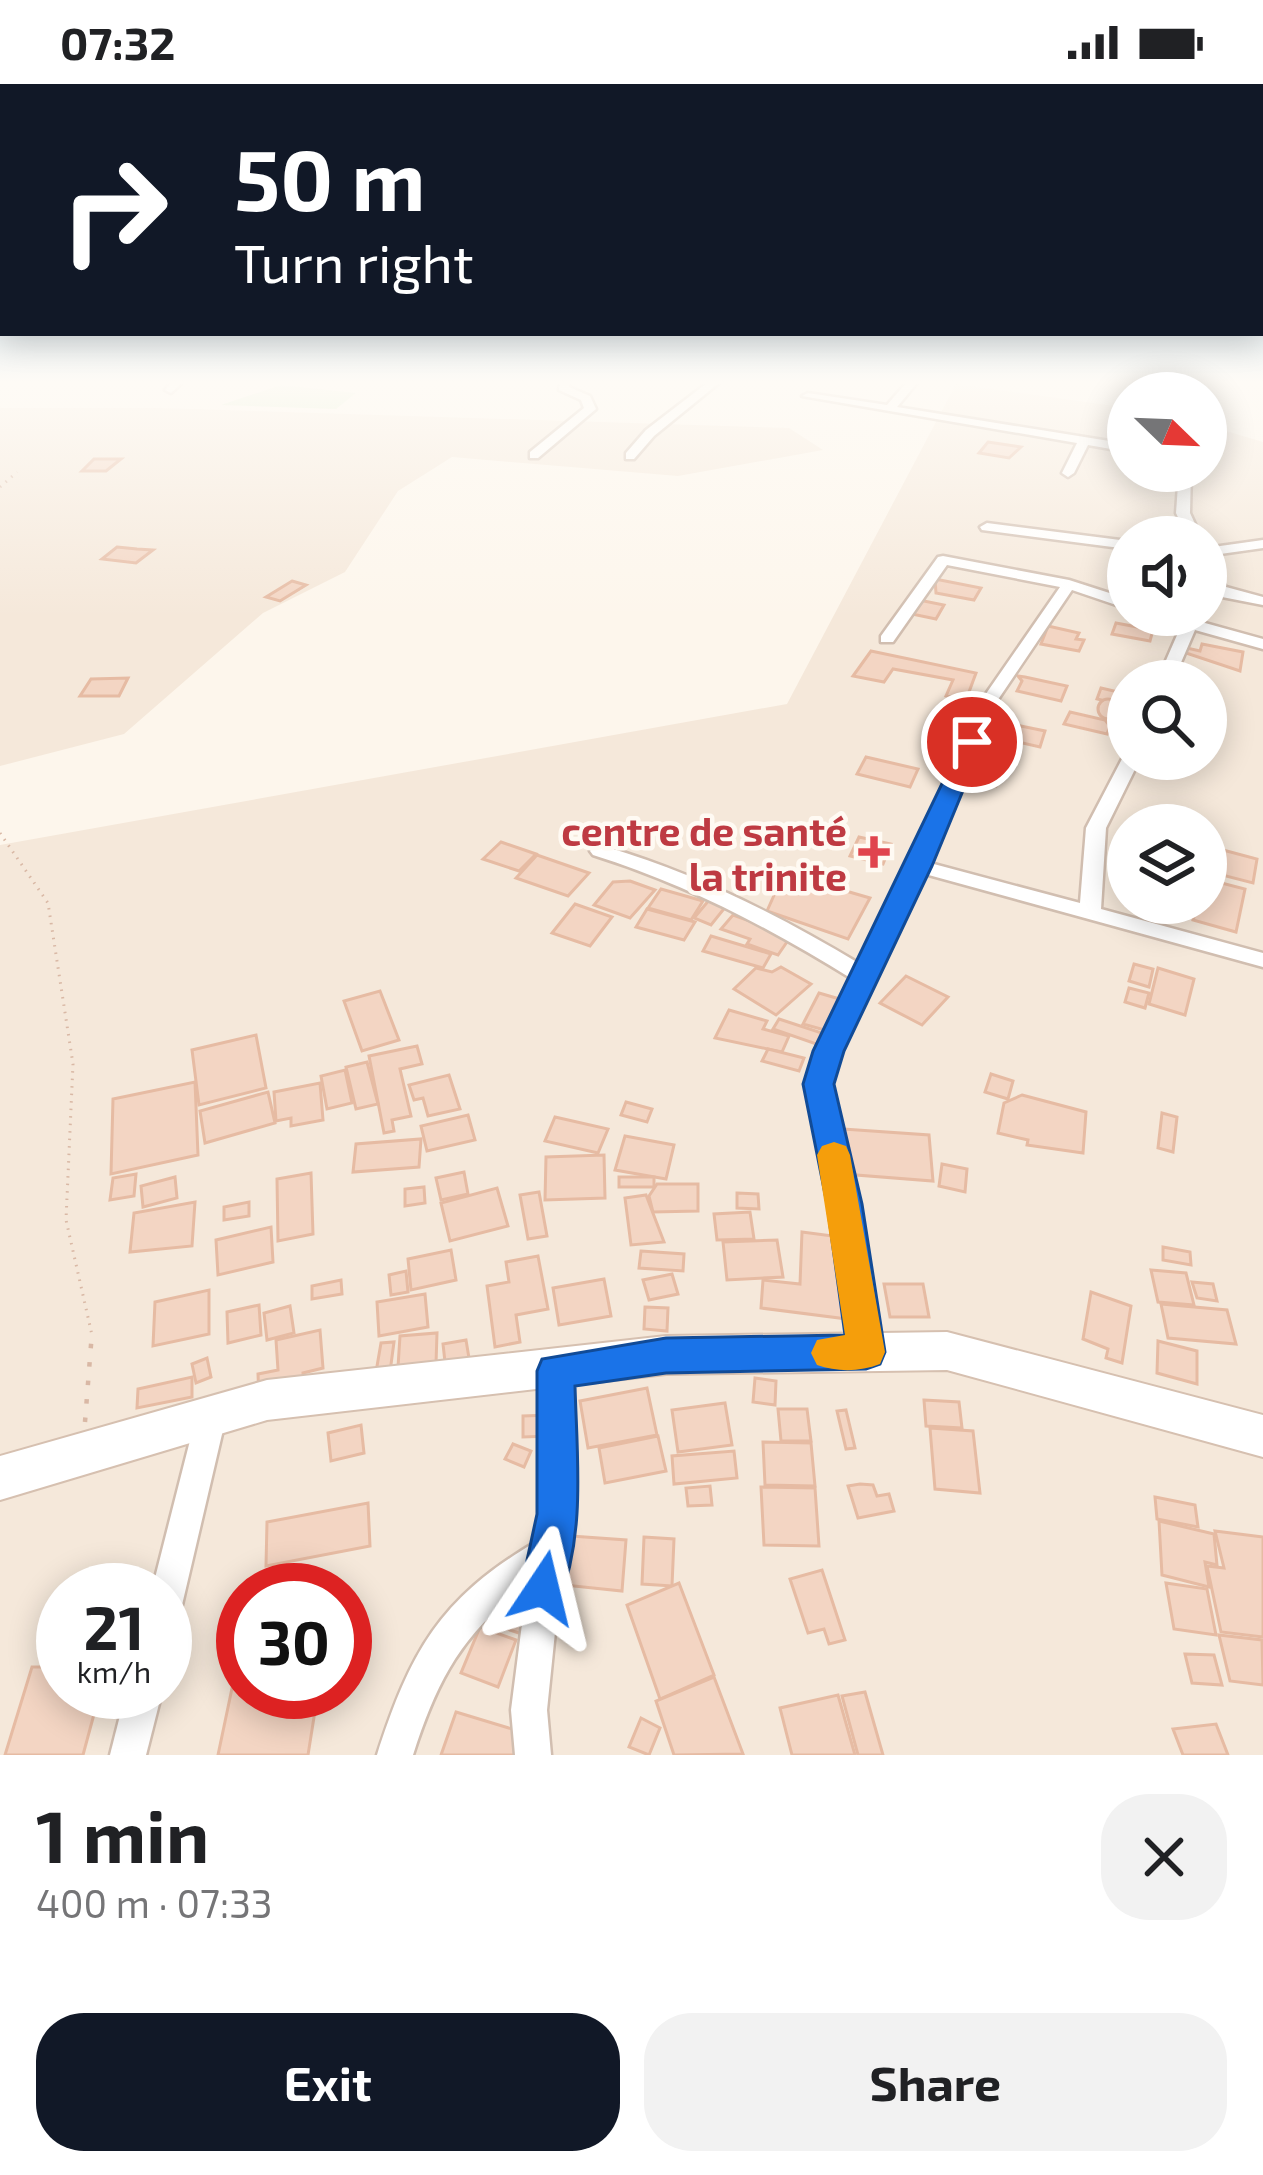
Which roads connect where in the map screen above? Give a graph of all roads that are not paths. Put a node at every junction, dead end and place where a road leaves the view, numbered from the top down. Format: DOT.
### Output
graph roads {
  1 [pos="1074,461"];
  2 [pos="1068,473"];
  3 [pos="987,527"];
  4 [pos="1107,542"];
  5 [pos="1263,544"];
  6 [pos="1227,549"];
  7 [pos="1069,584"];
  8 [pos="1227,593"];
  9 [pos="1107,597"];
  10 [pos="1263,601"];
  11 [pos="1227,635"];
  12 [pos="887,639"];
  13 [pos="1263,644"];
  14 [pos="1120,780"];
  15 [pos="600,851"];
  16 [pos="919,866"];
  17 [pos="1090,913"];
  18 [pos="1263,960"];
  19 [pos="865,976"];
  20 [pos="866,1352"];
  21 [pos="556,1371"];
  22 [pos="211,1417"];
  23 [pos="1263,1436"];
  24 [pos="0,1478"];
  25 [pos="547,1553"];
  26 [pos="175,1563"];
  27 [pos="137,1719"];
  28 [pos="128,1755"];
  29 [pos="394,1755"];
  30 [pos="532,1755"];
  1 -- 2 [label="street"];
  3 -- 4 [label="street"];
  5 -- 6 [label="street"];
  7 -- 9 [label="street"];
  7 -- 12 [label="street"];
  7 -- 16 [label="street"];
  8 -- 10 [label="street"];
  11 -- 13 [label="street"];
  14 -- 17 [label="street"];
  15 -- 19 [label="street"];
  16 -- 17 [label="street"];
  16 -- 19 [label="street"];
  17 -- 18 [label="street"];
  19 -- 20 [label="street"];
  20 -- 21 [label="main road"];
  20 -- 23 [label="main road"];
  21 -- 22 [label="main road"];
  21 -- 25 [label="street"];
  22 -- 24 [label="main road"];
  22 -- 26 [label="street"];
  25 -- 29 [label="street"];
  25 -- 30 [label="street"];
  27 -- 28 [label="street"];
}
